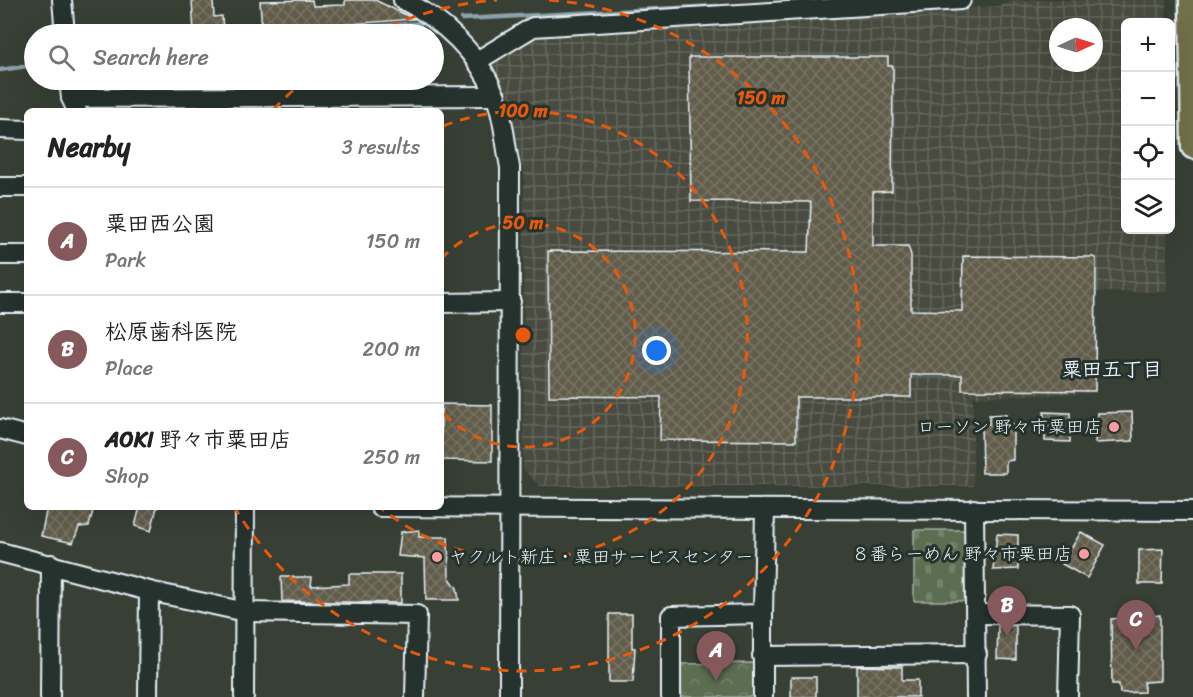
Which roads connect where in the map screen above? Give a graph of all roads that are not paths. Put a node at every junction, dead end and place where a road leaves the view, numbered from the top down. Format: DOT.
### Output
graph roads {
  1 [pos="62,0"];
  2 [pos="403,0"];
  3 [pos="961,0"];
  4 [pos="1191,0"];
  5 [pos="64,24"];
  6 [pos="440,24"];
  7 [pos="444,27"];
  8 [pos="477,61"];
  9 [pos="72,96"];
  10 [pos="496,96"];
  11 [pos="169,104"];
  12 [pos="247,104"];
  13 [pos="333,104"];
  14 [pos="422,104"];
  15 [pos="0,129"];
  16 [pos="24,130"];
  17 [pos="1193,147"];
  18 [pos="0,187"];
  19 [pos="24,187"];
  20 [pos="0,255"];
  21 [pos="24,255"];
  22 [pos="511,302"];
  23 [pos="0,303"];
  24 [pos="24,303"];
  25 [pos="444,303"];
  26 [pos="0,429"];
  27 [pos="24,435"];
  28 [pos="511,506"];
  29 [pos="444,507"];
  30 [pos="765,509"];
  31 [pos="974,509"];
  32 [pos="245,510"];
  33 [pos="1193,511"];
  34 [pos="0,552"];
  35 [pos="51,564"];
  36 [pos="149,591"];
  37 [pos="246,612"];
  38 [pos="763,614"];
  39 [pos="977,614"];
  40 [pos="977,654"];
  41 [pos="762,656"];
  42 [pos="50,697"];
  43 [pos="148,697"];
  44 [pos="244,697"];
  45 [pos="416,697"];
  46 [pos="509,697"];
  47 [pos="671,697"];
  48 [pos="763,697"];
  49 [pos="976,697"];
  50 [pos="1068,697"];
  1 -- 5 [label="street"];
  2 -- 6 [label="street"];
  3 -- 8 [label="street"];
  4 -- 17 [label="main road"];
  7 -- 8 [label="street"];
  8 -- 10 [label="street"];
  9 -- 11 [label="street"];
  10 -- 14 [label="street"];
  10 -- 22 [label="street"];
  11 -- 12 [label="street"];
  12 -- 13 [label="street"];
  13 -- 14 [label="street"];
  15 -- 16 [label="street"];
  18 -- 19 [label="street"];
  20 -- 21 [label="street"];
  22 -- 25 [label="street"];
  22 -- 28 [label="street"];
  23 -- 24 [label="street"];
  26 -- 27 [label="street"];
  28 -- 29 [label="street"];
  28 -- 30 [label="street"];
  28 -- 46 [label="street"];
  30 -- 31 [label="street"];
  30 -- 38 [label="street"];
  31 -- 33 [label="street"];
  31 -- 39 [label="street"];
  32 -- 37 [label="street"];
  34 -- 35 [label="street"];
  35 -- 36 [label="street"];
  35 -- 42 [label="street"];
  36 -- 37 [label="street"];
  36 -- 43 [label="street"];
  37 -- 44 [label="street"];
  37 -- 45 [label="street"];
  38 -- 41 [label="street"];
  38 -- 47 [label="street"];
  39 -- 40 [label="street"];
  39 -- 50 [label="street"];
  40 -- 41 [label="street"];
  40 -- 49 [label="street"];
  41 -- 48 [label="street"];
}
